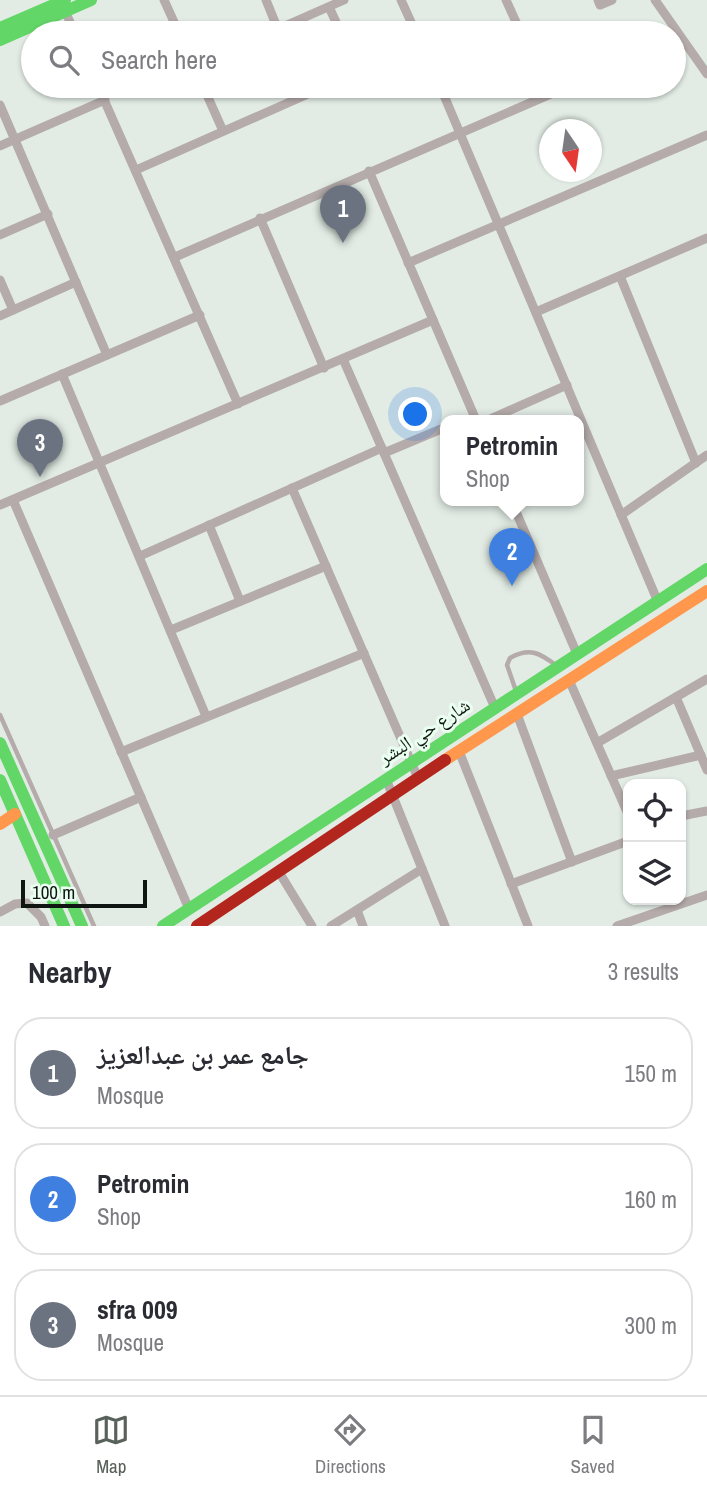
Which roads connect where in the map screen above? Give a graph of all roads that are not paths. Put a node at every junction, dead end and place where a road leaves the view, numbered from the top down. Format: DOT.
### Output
graph roads {
  1 [pos="91,0"];
  2 [pos="164,0"];
  3 [pos="266,0"];
  4 [pos="344,0"];
  5 [pos="401,0"];
  6 [pos="506,0"];
  7 [pos="598,0"];
  8 [pos="612,0"];
  9 [pos="655,0"];
  10 [pos="62,3"];
  11 [pos="329,7"];
  12 [pos="32,21"];
  13 [pos="70,21"];
  14 [pos="174,21"];
  15 [pos="275,21"];
  16 [pos="300,21"];
  17 [pos="335,21"];
  18 [pos="411,21"];
  19 [pos="516,21"];
  20 [pos="667,21"];
  21 [pos="21,27"];
  22 [pos="0,28"];
  23 [pos="0,40"];
  24 [pos="686,49"];
  25 [pos="707,74"];
  26 [pos="208,98"];
  27 [pos="288,98"];
  28 [pos="445,98"];
  29 [pos="530,98"];
  30 [pos="105,100"];
  31 [pos="0,105"];
  32 [pos="223,131"];
  33 [pos="461,132"];
  34 [pos="707,135"];
  35 [pos="16,139"];
  36 [pos="0,146"];
  37 [pos="136,170"];
  38 [pos="369,172"];
  39 [pos="48,214"];
  40 [pos="260,218"];
  41 [pos="500,226"];
  42 [pos="0,235"];
  43 [pos="707,238"];
  44 [pos="175,257"];
  45 [pos="408,263"];
  46 [pos="620,275"];
  47 [pos="0,280"];
  48 [pos="76,282"];
  49 [pos="13,310"];
  50 [pos="536,312"];
  51 [pos="200,315"];
  52 [pos="0,316"];
  53 [pos="433,320"];
  54 [pos="107,355"];
  55 [pos="343,359"];
  56 [pos="324,368"];
  57 [pos="62,374"];
  58 [pos="567,385"];
  59 [pos="0,401"];
  60 [pos="238,404"];
  61 [pos="474,415"];
  62 [pos="499,415"];
  63 [pos="580,415"];
  64 [pos="584,426"];
  65 [pos="440,429"];
  66 [pos="383,451"];
  67 [pos="707,455"];
  68 [pos="101,462"];
  69 [pos="696,463"];
  70 [pos="292,488"];
  71 [pos="13,500"];
  72 [pos="0,505"];
  73 [pos="514,506"];
  74 [pos="621,514"];
  75 [pos="209,525"];
  76 [pos="140,556"];
  77 [pos="326,566"];
  78 [pos="704,572"];
  79 [pos="707,589"];
  80 [pos="240,601"];
  81 [pos="658,602"];
  82 [pos="171,630"];
  83 [pos="364,653"];
  84 [pos="577,654"];
  85 [pos="558,667"];
  86 [pos="707,679"];
  87 [pos="569,680"];
  88 [pos="517,694"];
  89 [pos="676,697"];
  90 [pos="495,708"];
  91 [pos="517,714"];
  92 [pos="0,715"];
  93 [pos="206,716"];
  94 [pos="0,743"];
  95 [pos="597,743"];
  96 [pos="459,751"];
  97 [pos="121,752"];
  98 [pos="701,755"];
  99 [pos="411,763"];
  100 [pos="707,770"];
  101 [pos="611,776"];
  102 [pos="418,778"];
  103 [pos="386,779"];
  104 [pos="0,780"];
  105 [pos="393,794"];
  106 [pos="3,797"];
  107 [pos="141,797"];
  108 [pos="623,803"];
  109 [pos="707,811"];
  110 [pos="15,814"];
  111 [pos="686,815"];
  112 [pos="0,824"];
  113 [pos="53,835"];
  114 [pos="625,842"];
  115 [pos="572,862"];
  116 [pos="422,869"];
  117 [pos="278,872"];
  118 [pos="511,884"];
  119 [pos="49,892"];
  120 [pos="707,895"];
  121 [pos="686,900"];
  122 [pos="665,905"];
  123 [pos="189,909"];
  124 [pos="356,910"];
  125 [pos="0,912"];
  126 [pos="44,923"];
  127 [pos="64,925"];
  128 [pos="199,925"];
  129 [pos="82,926"];
  130 [pos="94,926"];
  131 [pos="163,926"];
  132 [pos="312,926"];
  133 [pos="331,926"];
  134 [pos="363,926"];
  135 [pos="445,926"];
  136 [pos="528,926"];
  137 [pos="617,926"];
  1 -- 10 [label="street"];
  2 -- 14 [label="street"];
  3 -- 15 [label="street"];
  4 -- 11 [label="street"];
  5 -- 18 [label="street"];
  6 -- 19 [label="street"];
  7 -- 8 [label="street"];
  9 -- 20 [label="street"];
  10 -- 12 [label="street"];
  10 -- 13 [label="street"];
  10 -- 22 [label="street"];
  11 -- 16 [label="street"];
  11 -- 17 [label="street"];
  21 -- 23 [label="street"];
  24 -- 25 [label="street"];
  26 -- 32 [label="street"];
  27 -- 32 [label="street"];
  28 -- 33 [label="street"];
  29 -- 33 [label="street"];
  30 -- 35 [label="street"];
  30 -- 37 [label="street"];
  31 -- 35 [label="street"];
  32 -- 37 [label="street"];
  33 -- 38 [label="street"];
  33 -- 41 [label="street"];
  34 -- 41 [label="street"];
  35 -- 36 [label="street"];
  35 -- 39 [label="street"];
  37 -- 44 [label="street"];
  38 -- 40 [label="street"];
  38 -- 45 [label="street"];
  39 -- 42 [label="street"];
  39 -- 48 [label="street"];
  40 -- 44 [label="street"];
  40 -- 56 [label="street"];
  41 -- 45 [label="street"];
  41 -- 50 [label="street"];
  43 -- 46 [label="street"];
  44 -- 51 [label="street"];
  45 -- 53 [label="street"];
  46 -- 50 [label="street"];
  46 -- 69 [label="street"];
  47 -- 49 [label="street"];
  48 -- 49 [label="street"];
  48 -- 54 [label="street"];
  49 -- 52 [label="street"];
  50 -- 58 [label="street"];
  51 -- 54 [label="street"];
  51 -- 60 [label="street"];
  53 -- 55 [label="street"];
  53 -- 61 [label="street"];
  54 -- 57 [label="street"];
  55 -- 56 [label="street"];
  55 -- 66 [label="street"];
  56 -- 60 [label="street"];
  57 -- 59 [label="street"];
  57 -- 68 [label="street"];
  58 -- 62 [label="street"];
  58 -- 63 [label="street"];
  60 -- 68 [label="street"];
  64 -- 74 [label="street"];
  65 -- 66 [label="street"];
  66 -- 70 [label="street"];
  66 -- 90 [label="street"];
  67 -- 69 [label="street"];
  68 -- 71 [label="street"];
  68 -- 76 [label="street"];
  69 -- 74 [label="street"];
  70 -- 75 [label="street"];
  70 -- 77 [label="street"];
  71 -- 72 [label="street"];
  71 -- 97 [label="street"];
  73 -- 84 [label="street"];
  74 -- 81 [label="street"];
  75 -- 76 [label="street"];
  75 -- 80 [label="street"];
  76 -- 82 [label="street"];
  77 -- 80 [label="street"];
  77 -- 83 [label="street"];
  78 -- 79 [label="street"];
  78 -- 81 [label="street, شارع حي البشر"];
  79 -- 87 [label="street"];
  80 -- 82 [label="street"];
  81 -- 84 [label="street, شارع حي البشر"];
  82 -- 93 [label="street"];
  83 -- 93 [label="street"];
  83 -- 99 [label="street"];
  84 -- 85 [label="street, شارع حي البشر"];
  85 -- 88 [label="street, شارع حي البشر"];
  85 -- 88 [label="lane"];
  86 -- 89 [label="street"];
  87 -- 91 [label="street"];
  87 -- 95 [label="street"];
  88 -- 90 [label="street, شارع حي البشر"];
  89 -- 95 [label="street"];
  89 -- 98 [label="street"];
  90 -- 99 [label="street, شارع حي البشر"];
  91 -- 96 [label="street"];
  91 -- 115 [label="street"];
  92 -- 113 [label="lane"];
  93 -- 97 [label="street"];
  94 -- 129 [label="street"];
  95 -- 101 [label="street"];
  96 -- 102 [label="street"];
  96 -- 118 [label="street"];
  97 -- 107 [label="street"];
  98 -- 100 [label="street"];
  98 -- 101 [label="street"];
  99 -- 102 [label="street"];
  99 -- 103 [label="street, شارع حي البشر"];
  101 -- 108 [label="street"];
  102 -- 105 [label="street"];
  103 -- 105 [label="street"];
  103 -- 123 [label="street, شارع حي البشر"];
  104 -- 106 [label="street"];
  105 -- 116 [label="street"];
  105 -- 117 [label="street"];
  106 -- 110 [label="street"];
  107 -- 113 [label="street"];
  107 -- 123 [label="street"];
  109 -- 111 [label="street"];
  110 -- 112 [label="street"];
  110 -- 119 [label="street"];
  113 -- 130 [label="lane"];
  114 -- 115 [label="street"];
  115 -- 118 [label="street"];
  116 -- 124 [label="street"];
  116 -- 135 [label="street"];
  117 -- 128 [label="street"];
  117 -- 132 [label="street"];
  118 -- 136 [label="street"];
  119 -- 126 [label="street"];
  119 -- 127 [label="street"];
  120 -- 121 [label="street"];
  122 -- 137 [label="street"];
  123 -- 131 [label="street, شارع حي البشر"];
  124 -- 133 [label="street"];
  124 -- 134 [label="street"];
  125 -- 126 [label="street"];
  126 -- 127 [label="street"];
}
